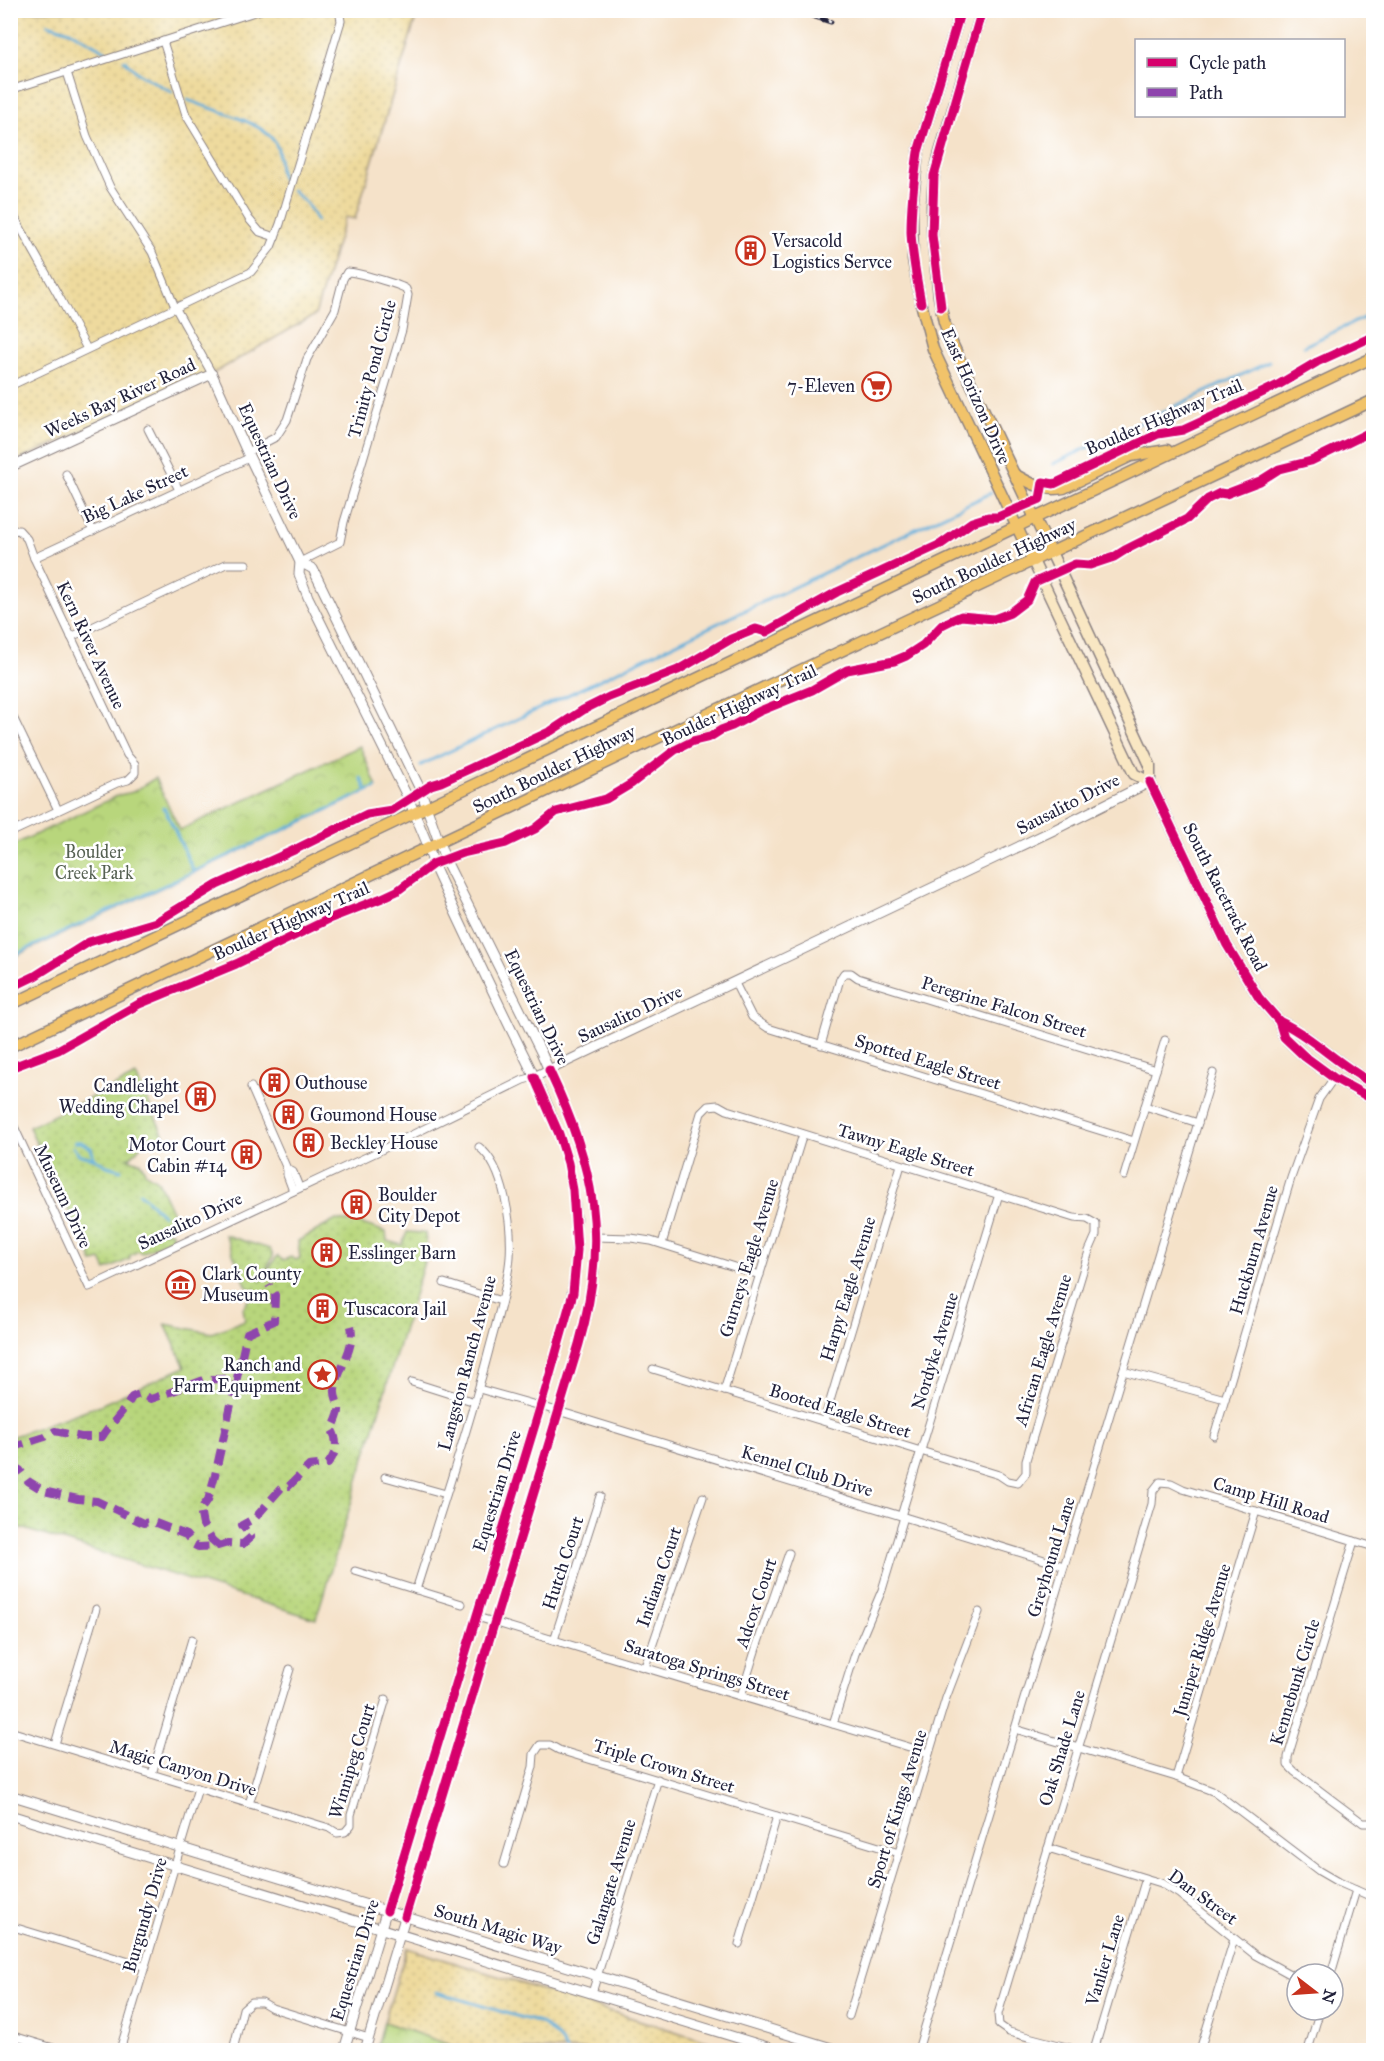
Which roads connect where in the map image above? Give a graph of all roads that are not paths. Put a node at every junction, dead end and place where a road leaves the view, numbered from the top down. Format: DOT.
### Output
graph roads {
  1 [pos="261,10"];
  2 [pos="339,10"];
  3 [pos="961,10"];
  4 [pos="982,10"];
  5 [pos="953,37"];
  6 [pos="163,42"];
  7 [pos="972,43"];
  8 [pos="68,72"];
  9 [pos="10,90"];
  10 [pos="918,152"];
  11 [pos="939,156"];
  12 [pos="10,209"];
  13 [pos="275,237"];
  14 [pos="176,307"];
  15 [pos="925,319"];
  16 [pos="944,322"];
  17 [pos="87,349"];
  18 [pos="1374,357"];
  19 [pos="212,374"];
  20 [pos="10,386"];
  21 [pos="1374,400"];
  22 [pos="148,429"];
  23 [pos="1179,448"];
  24 [pos="248,455"];
  25 [pos="10,467"];
  26 [pos="66,474"];
  27 [pos="1014,474"];
  28 [pos="179,490"];
  29 [pos="1035,517"];
  30 [pos="1017,526"];
  31 [pos="10,531"];
  32 [pos="93,531"];
  33 [pos="1043,535"];
  34 [pos="1025,543"];
  35 [pos="1051,552"];
  36 [pos="34,558"];
  37 [pos="1033,561"];
  38 [pos="300,562"];
  39 [pos="246,564"];
  40 [pos="71,637"];
  41 [pos="10,711"];
  42 [pos="1150,782"];
  43 [pos="428,807"];
  44 [pos="58,810"];
  45 [pos="416,814"];
  46 [pos="10,833"];
  47 [pos="440,842"];
  48 [pos="429,848"];
  49 [pos="735,983"];
  50 [pos="10,1005"];
  51 [pos="1279,1022"];
  52 [pos="1165,1040"];
  53 [pos="821,1045"];
  54 [pos="10,1047"];
  55 [pos="549,1070"];
  56 [pos="1156,1070"];
  57 [pos="1214,1073"];
  58 [pos="534,1077"];
  59 [pos="1334,1078"];
  60 [pos="1374,1084"];
  61 [pos="251,1087"];
  62 [pos="1374,1100"];
  63 [pos="1145,1106"];
  64 [pos="10,1118"];
  65 [pos="1198,1123"];
  66 [pos="803,1134"];
  67 [pos="1134,1141"];
  68 [pos="479,1147"];
  69 [pos="901,1165"];
  70 [pos="1124,1176"];
  71 [pos="296,1189"];
  72 [pos="999,1194"];
  73 [pos="1096,1224"];
  74 [pos="595,1237"];
  75 [pos="662,1244"];
  76 [pos="760,1275"];
  77 [pos="444,1283"];
  78 [pos="89,1287"];
  79 [pos="501,1301"];
  80 [pos="653,1369"];
  81 [pos="1124,1371"];
  82 [pos="412,1382"];
  83 [pos="479,1389"];
  84 [pos="724,1391"];
  85 [pos="1225,1399"];
  86 [pos="475,1402"];
  87 [pos="540,1406"];
  88 [pos="558,1411"];
  89 [pos="824,1421"];
  90 [pos="1214,1436"];
  91 [pos="921,1451"];
  92 [pos="385,1477"];
  93 [pos="1018,1482"];
  94 [pos="1160,1482"];
  95 [pos="446,1494"];
  96 [pos="600,1496"];
  97 [pos="703,1497"];
  98 [pos="1256,1511"];
  99 [pos="903,1517"];
  100 [pos="1354,1541"];
  101 [pos="1374,1547"];
  102 [pos="789,1553"];
  103 [pos="1064,1566"];
  104 [pos="355,1571"];
  105 [pos="417,1590"];
  106 [pos="462,1604"];
  107 [pos="96,1610"];
  108 [pos="979,1612"];
  109 [pos="477,1617"];
  110 [pos="494,1622"];
  111 [pos="192,1639"];
  112 [pos="554,1640"];
  113 [pos="645,1667"];
  114 [pos="290,1669"];
  115 [pos="741,1696"];
  116 [pos="386,1699"];
  117 [pos="833,1724"];
  118 [pos="1015,1729"];
  119 [pos="10,1731"];
  120 [pos="55,1744"];
  121 [pos="1078,1748"];
  122 [pos="929,1753"];
  123 [pos="152,1774"];
  124 [pos="1176,1777"];
  125 [pos="658,1779"];
  126 [pos="198,1788"];
  127 [pos="10,1795"];
  128 [pos="249,1804"];
  129 [pos="10,1815"];
  130 [pos="777,1816"];
  131 [pos="1374,1824"];
  132 [pos="345,1832"];
  133 [pos="181,1847"];
  134 [pos="1048,1848"];
  135 [pos="899,1852"];
  136 [pos="504,1864"];
  137 [pos="175,1866"];
  138 [pos="1146,1878"];
  139 [pos="1356,1890"];
  140 [pos="1374,1898"];
  141 [pos="387,1911"];
  142 [pos="405,1917"];
  143 [pos="10,1926"];
  144 [pos="381,1929"];
  145 [pos="400,1935"];
  146 [pos="1234,1939"];
  147 [pos="738,1944"];
  148 [pos="1335,1962"];
  149 [pos="146,1967"];
  150 [pos="1285,1971"];
  151 [pos="598,1976"];
  152 [pos="592,1994"];
  153 [pos="849,2016"];
  154 [pos="1316,2022"];
  155 [pos="350,2032"];
  156 [pos="10,2035"];
  157 [pos="369,2038"];
  158 [pos="60,2050"];
  159 [pos="120,2050"];
  160 [pos="233,2050"];
  161 [pos="344,2050"];
  162 [pos="365,2050"];
  163 [pos="777,2050"];
  164 [pos="838,2050"];
  165 [pos="918,2050"];
  166 [pos="1078,2050"];
  167 [pos="1094,2050"];
  168 [pos="1200,2050"];
  169 [pos="1308,2050"];
  1 -- 6 [label="street"];
  2 -- 13 [label="street"];
  3 -- 5 [label="main road, East Horizon Drive"];
  4 -- 7 [label="main road, East Horizon Drive"];
  5 -- 7 [label="main road"];
  5 -- 10 [label="main road, East Horizon Drive"];
  6 -- 8 [label="street"];
  6 -- 13 [label="street"];
  7 -- 11 [label="main road, East Horizon Drive"];
  8 -- 9 [label="street"];
  8 -- 14 [label="street"];
  10 -- 11 [label="main road"];
  10 -- 15 [label="main road, East Horizon Drive"];
  11 -- 16 [label="main road, East Horizon Drive"];
  12 -- 17 [label="street"];
  13 -- 14 [label="street"];
  14 -- 17 [label="street"];
  14 -- 19 [label="street"];
  15 -- 16 [label="main road"];
  15 -- 30 [label="main road, East Horizon Drive"];
  16 -- 27 [label="main road, East Horizon Drive"];
  17 -- 20 [label="street"];
  18 -- 23 [label="main road, South Boulder Highway"];
  19 -- 24 [label="street, Equestrian Drive"];
  19 -- 25 [label="street, Weeks Bay River Road"];
  21 -- 35 [label="main road, South Boulder Highway"];
  22 -- 28 [label="street"];
  23 -- 27 [label="main road"];
  23 -- 29 [label="main road, South Boulder Highway"];
  24 -- 28 [label="street, Big Lake Street"];
  24 -- 38 [label="street, Equestrian Drive"];
  24 -- 38 [label="street, Trinity Pond Circle"];
  26 -- 32 [label="street"];
  27 -- 29 [label="main road, East Horizon Drive"];
  28 -- 32 [label="street, Big Lake Street"];
  29 -- 30 [label="main road, South Boulder Highway"];
  29 -- 33 [label="main road, East Horizon Drive"];
  30 -- 34 [label="main road, East Horizon Drive"];
  30 -- 43 [label="main road, South Boulder Highway"];
  31 -- 36 [label="street, Kern River Avenue"];
  32 -- 36 [label="street, Big Lake Street"];
  33 -- 35 [label="main road, South Racetrack Road"];
  34 -- 37 [label="main road, South Racetrack Road"];
  35 -- 37 [label="main road, South Boulder Highway"];
  35 -- 42 [label="main road, South Racetrack Road"];
  36 -- 40 [label="street, Kern River Avenue"];
  37 -- 42 [label="main road, South Racetrack Road"];
  37 -- 47 [label="main road, South Boulder Highway"];
  38 -- 43 [label="street, Equestrian Drive"];
  38 -- 45 [label="street, Equestrian Drive"];
  39 -- 40 [label="street"];
  40 -- 44 [label="street, Kern River Avenue"];
  41 -- 44 [label="street"];
  42 -- 49 [label="street, Sausalito Drive"];
  42 -- 51 [label="main road, South Racetrack Road"];
  43 -- 45 [label="main road, South Boulder Highway"];
  43 -- 47 [label="street, Equestrian Drive"];
  44 -- 46 [label="street"];
  45 -- 48 [label="street, Equestrian Drive"];
  45 -- 50 [label="main road, South Boulder Highway"];
  47 -- 48 [label="main road, South Boulder Highway"];
  47 -- 55 [label="street, Equestrian Drive"];
  48 -- 54 [label="main road, South Boulder Highway"];
  48 -- 58 [label="street, Equestrian Drive"];
  49 -- 53 [label="street, Spotted Eagle Street"];
  49 -- 55 [label="street, Sausalito Drive"];
  51 -- 59 [label="main road, South Racetrack Road"];
  51 -- 60 [label="main road, South Racetrack Road"];
  52 -- 56 [label="street"];
  53 -- 56 [label="street, Peregrine Falcon Street"];
  53 -- 67 [label="street, Spotted Eagle Street"];
  55 -- 58 [label="street, Sausalito Drive"];
  55 -- 74 [label="street, Equestrian Drive"];
  56 -- 63 [label="street"];
  57 -- 65 [label="street, Greyhound Lane"];
  58 -- 71 [label="street, Sausalito Drive"];
  58 -- 87 [label="street, Equestrian Drive"];
  59 -- 62 [label="main road, South Racetrack Road"];
  59 -- 85 [label="street, Huckburn Avenue"];
  61 -- 71 [label="street"];
  63 -- 65 [label="street"];
  63 -- 67 [label="street"];
  64 -- 78 [label="street, Museum Drive"];
  65 -- 81 [label="street, Greyhound Lane"];
  66 -- 69 [label="street, Tawny Eagle Street"];
  66 -- 75 [label="street, Tawny Eagle Street"];
  66 -- 76 [label="street, Gurneys Eagle Avenue"];
  67 -- 70 [label="street"];
  68 -- 79 [label="street, Langston Ranch Avenue"];
  69 -- 72 [label="street, Tawny Eagle Street"];
  69 -- 89 [label="street, Harpy Eagle Avenue"];
  71 -- 78 [label="street, Sausalito Drive"];
  72 -- 73 [label="street, Tawny Eagle Street"];
  72 -- 91 [label="street, Nordyke Avenue"];
  73 -- 93 [label="street, African Eagle Avenue"];
  74 -- 75 [label="street"];
  74 -- 88 [label="street, Equestrian Drive"];
  75 -- 76 [label="street"];
  76 -- 84 [label="street, Gurneys Eagle Avenue"];
  77 -- 79 [label="street"];
  79 -- 83 [label="street, Langston Ranch Avenue"];
  80 -- 84 [label="street, Booted Eagle Street"];
  81 -- 85 [label="street"];
  81 -- 103 [label="street, Greyhound Lane"];
  82 -- 86 [label="street"];
  83 -- 86 [label="street, Langston Ranch Avenue"];
  83 -- 87 [label="street, Kennel Club Drive"];
  84 -- 89 [label="street, Booted Eagle Street"];
  85 -- 90 [label="street, Huckburn Avenue"];
  86 -- 95 [label="street, Langston Ranch Avenue"];
  87 -- 88 [label="street, Kennel Club Drive"];
  87 -- 109 [label="street, Equestrian Drive"];
  88 -- 99 [label="street, Kennel Club Drive"];
  88 -- 110 [label="street, Equestrian Drive"];
  89 -- 91 [label="street, Booted Eagle Street"];
  91 -- 93 [label="street, Booted Eagle Street"];
  91 -- 99 [label="street, Nordyke Avenue"];
  92 -- 95 [label="street"];
  94 -- 98 [label="street, Camp Hill Road"];
  94 -- 121 [label="street, Oak Shade Lane"];
  95 -- 105 [label="street, Langston Ranch Avenue"];
  96 -- 112 [label="street, Hutch Court"];
  97 -- 113 [label="street, Indiana Court"];
  98 -- 100 [label="street, Camp Hill Road"];
  98 -- 124 [label="street, Juniper Ridge Avenue"];
  99 -- 103 [label="street, Kennel Club Drive"];
  99 -- 117 [label="street, Nordyke Avenue"];
  100 -- 101 [label="street, Camp Hill Road"];
  100 -- 131 [label="street, Kennebunk Circle"];
  102 -- 115 [label="street, Adcox Court"];
  103 -- 118 [label="street, Greyhound Lane"];
  104 -- 105 [label="street"];
  105 -- 106 [label="street"];
  107 -- 120 [label="street"];
  108 -- 122 [label="street, Sport of Kings Avenue"];
  109 -- 110 [label="street, Saratoga Springs Street"];
  109 -- 141 [label="street, Equestrian Drive"];
  110 -- 112 [label="street, Saratoga Springs Street"];
  110 -- 142 [label="street, Equestrian Drive"];
  111 -- 123 [label="street"];
  112 -- 113 [label="street, Saratoga Springs Street"];
  113 -- 115 [label="street, Saratoga Springs Street"];
  114 -- 128 [label="street"];
  115 -- 117 [label="street, Saratoga Springs Street"];
  116 -- 132 [label="street, Winnipeg Court"];
  117 -- 122 [label="street, Saratoga Springs Street"];
  118 -- 121 [label="street"];
  118 -- 165 [label="street, Greyhound Lane"];
  119 -- 120 [label="street, Magic Canyon Drive"];
  120 -- 123 [label="street, Magic Canyon Drive"];
  121 -- 124 [label="street"];
  121 -- 134 [label="street, Oak Shade Lane"];
  122 -- 135 [label="street, Sport of Kings Avenue"];
  123 -- 126 [label="street, Magic Canyon Drive"];
  124 -- 139 [label="street"];
  125 -- 130 [label="street, Triple Crown Street"];
  125 -- 136 [label="street, Triple Crown Street"];
  125 -- 151 [label="street, Galangate Avenue"];
  126 -- 128 [label="street, Magic Canyon Drive"];
  126 -- 133 [label="street, Burgundy Drive"];
  127 -- 133 [label="street, South Magic Way"];
  128 -- 132 [label="street, Magic Canyon Drive"];
  129 -- 137 [label="street, South Magic Way"];
  130 -- 135 [label="street, Triple Crown Street"];
  130 -- 147 [label="street"];
  133 -- 137 [label="street, Burgundy Drive"];
  133 -- 141 [label="street, South Magic Way"];
  134 -- 138 [label="street, Dan Street"];
  134 -- 166 [label="street, Oak Shade Lane"];
  135 -- 153 [label="street, Sport of Kings Avenue"];
  137 -- 144 [label="street, South Magic Way"];
  137 -- 149 [label="street, Burgundy Drive"];
  138 -- 146 [label="street, Dan Street"];
  138 -- 167 [label="street, Vanlier Lane"];
  139 -- 140 [label="street"];
  139 -- 148 [label="street"];
  141 -- 142 [label="street, South Magic Way"];
  141 -- 144 [label="street, Equestrian Drive"];
  142 -- 145 [label="street, Equestrian Drive"];
  142 -- 151 [label="street, South Magic Way"];
  143 -- 149 [label="street"];
  144 -- 145 [label="street, South Magic Way"];
  144 -- 155 [label="street, Equestrian Drive"];
  145 -- 152 [label="street, South Magic Way"];
  145 -- 157 [label="street, Equestrian Drive"];
  146 -- 150 [label="street, Dan Street"];
  146 -- 168 [label="street"];
  149 -- 159 [label="street, Burgundy Drive"];
  151 -- 152 [label="street, Galangate Avenue"];
  151 -- 164 [label="street, South Magic Way"];
  152 -- 163 [label="street, South Magic Way"];
  154 -- 169 [label="street"];
  155 -- 157 [label="street"];
  155 -- 160 [label="street"];
  155 -- 161 [label="street, Equestrian Drive"];
  156 -- 158 [label="street"];
  157 -- 162 [label="street, Equestrian Drive"];
}
